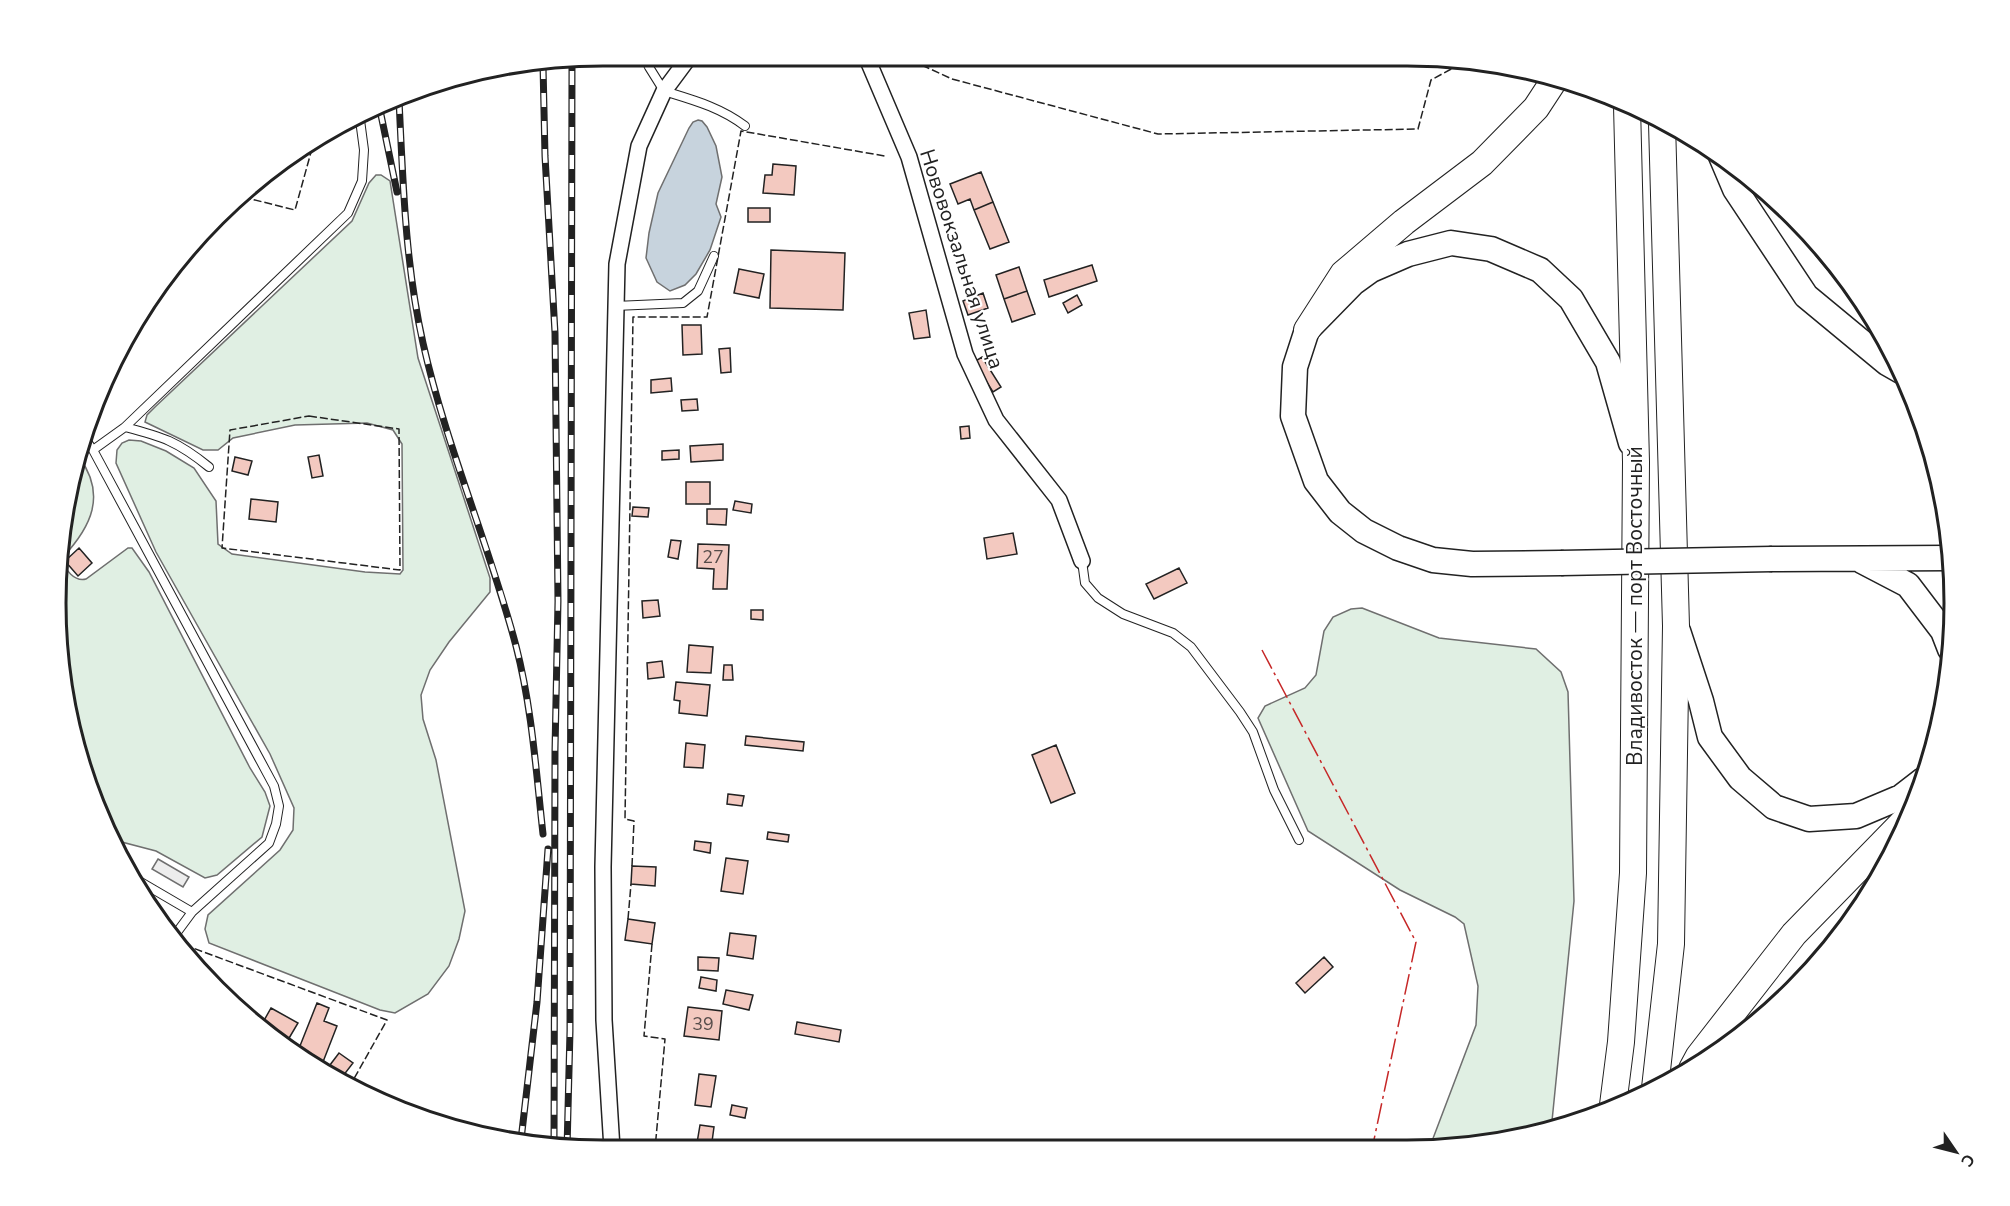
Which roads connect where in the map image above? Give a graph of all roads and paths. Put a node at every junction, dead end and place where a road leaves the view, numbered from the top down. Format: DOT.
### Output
graph roads {
  1 [pos="650,66"];
  2 [pos="683,66"];
  3 [pos="870,66"];
  4 [pos="1551,85"];
  5 [pos="664,91"];
  6 [pos="1627,113"];
  7 [pos="360,123"];
  8 [pos="745,126"];
  9 [pos="1662,130"];
  10 [pos="1728,173"];
  11 [pos="714,256"];
  12 [pos="615,306"];
  13 [pos="1306,330"];
  14 [pos="1888,364"];
  15 [pos="125,427"];
  16 [pos="90,445"];
  17 [pos="93,450"];
  18 [pos="1636,462"];
  19 [pos="209,466"];
  20 [pos="1942,558"];
  21 [pos="1857,559"];
  22 [pos="1082,561"];
  23 [pos="1676,626"];
  24 [pos="1943,631"];
  25 [pos="1911,790"];
  26 [pos="1892,833"];
  27 [pos="1299,840"];
  28 [pos="147,886"];
  29 [pos="192,912"];
  30 [pos="178,931"];
  31 [pos="1704,1050"];
  32 [pos="1656,1079"];
  33 [pos="1614,1099"];
  34 [pos="611,1140"];
  1 -- 5 [label="lane"];
  2 -- 5 [label="street"];
  3 -- 22 [label="street, Нововокзальная улица"];
  4 -- 13 [label="highway"];
  5 -- 8 [label="lane"];
  5 -- 12 [label="street"];
  6 -- 18 [label="highway, Владивосток — порт Восточный"];
  7 -- 15 [label="lane"];
  9 -- 23 [label="highway, Владивосток — порт Восточный"];
  10 -- 14 [label="main road"];
  11 -- 12 [label="lane"];
  12 -- 34 [label="street"];
  13 -- 18 [label="main road"];
  13 -- 21 [label="main road, bridge"];
  15 -- 17 [label="lane"];
  15 -- 19 [label="lane"];
  16 -- 17 [label="lane"];
  17 -- 29 [label="lane"];
  18 -- 33 [label="highway, Владивосток — порт Восточный"];
  20 -- 21 [label="main road"];
  21 -- 24 [label="main road"];
  22 -- 27 [label="lane"];
  23 -- 25 [label="main road"];
  23 -- 32 [label="highway, Владивосток — порт Восточный"];
  26 -- 31 [label="highway"];
  28 -- 29 [label="lane"];
  29 -- 30 [label="lane"];
}
